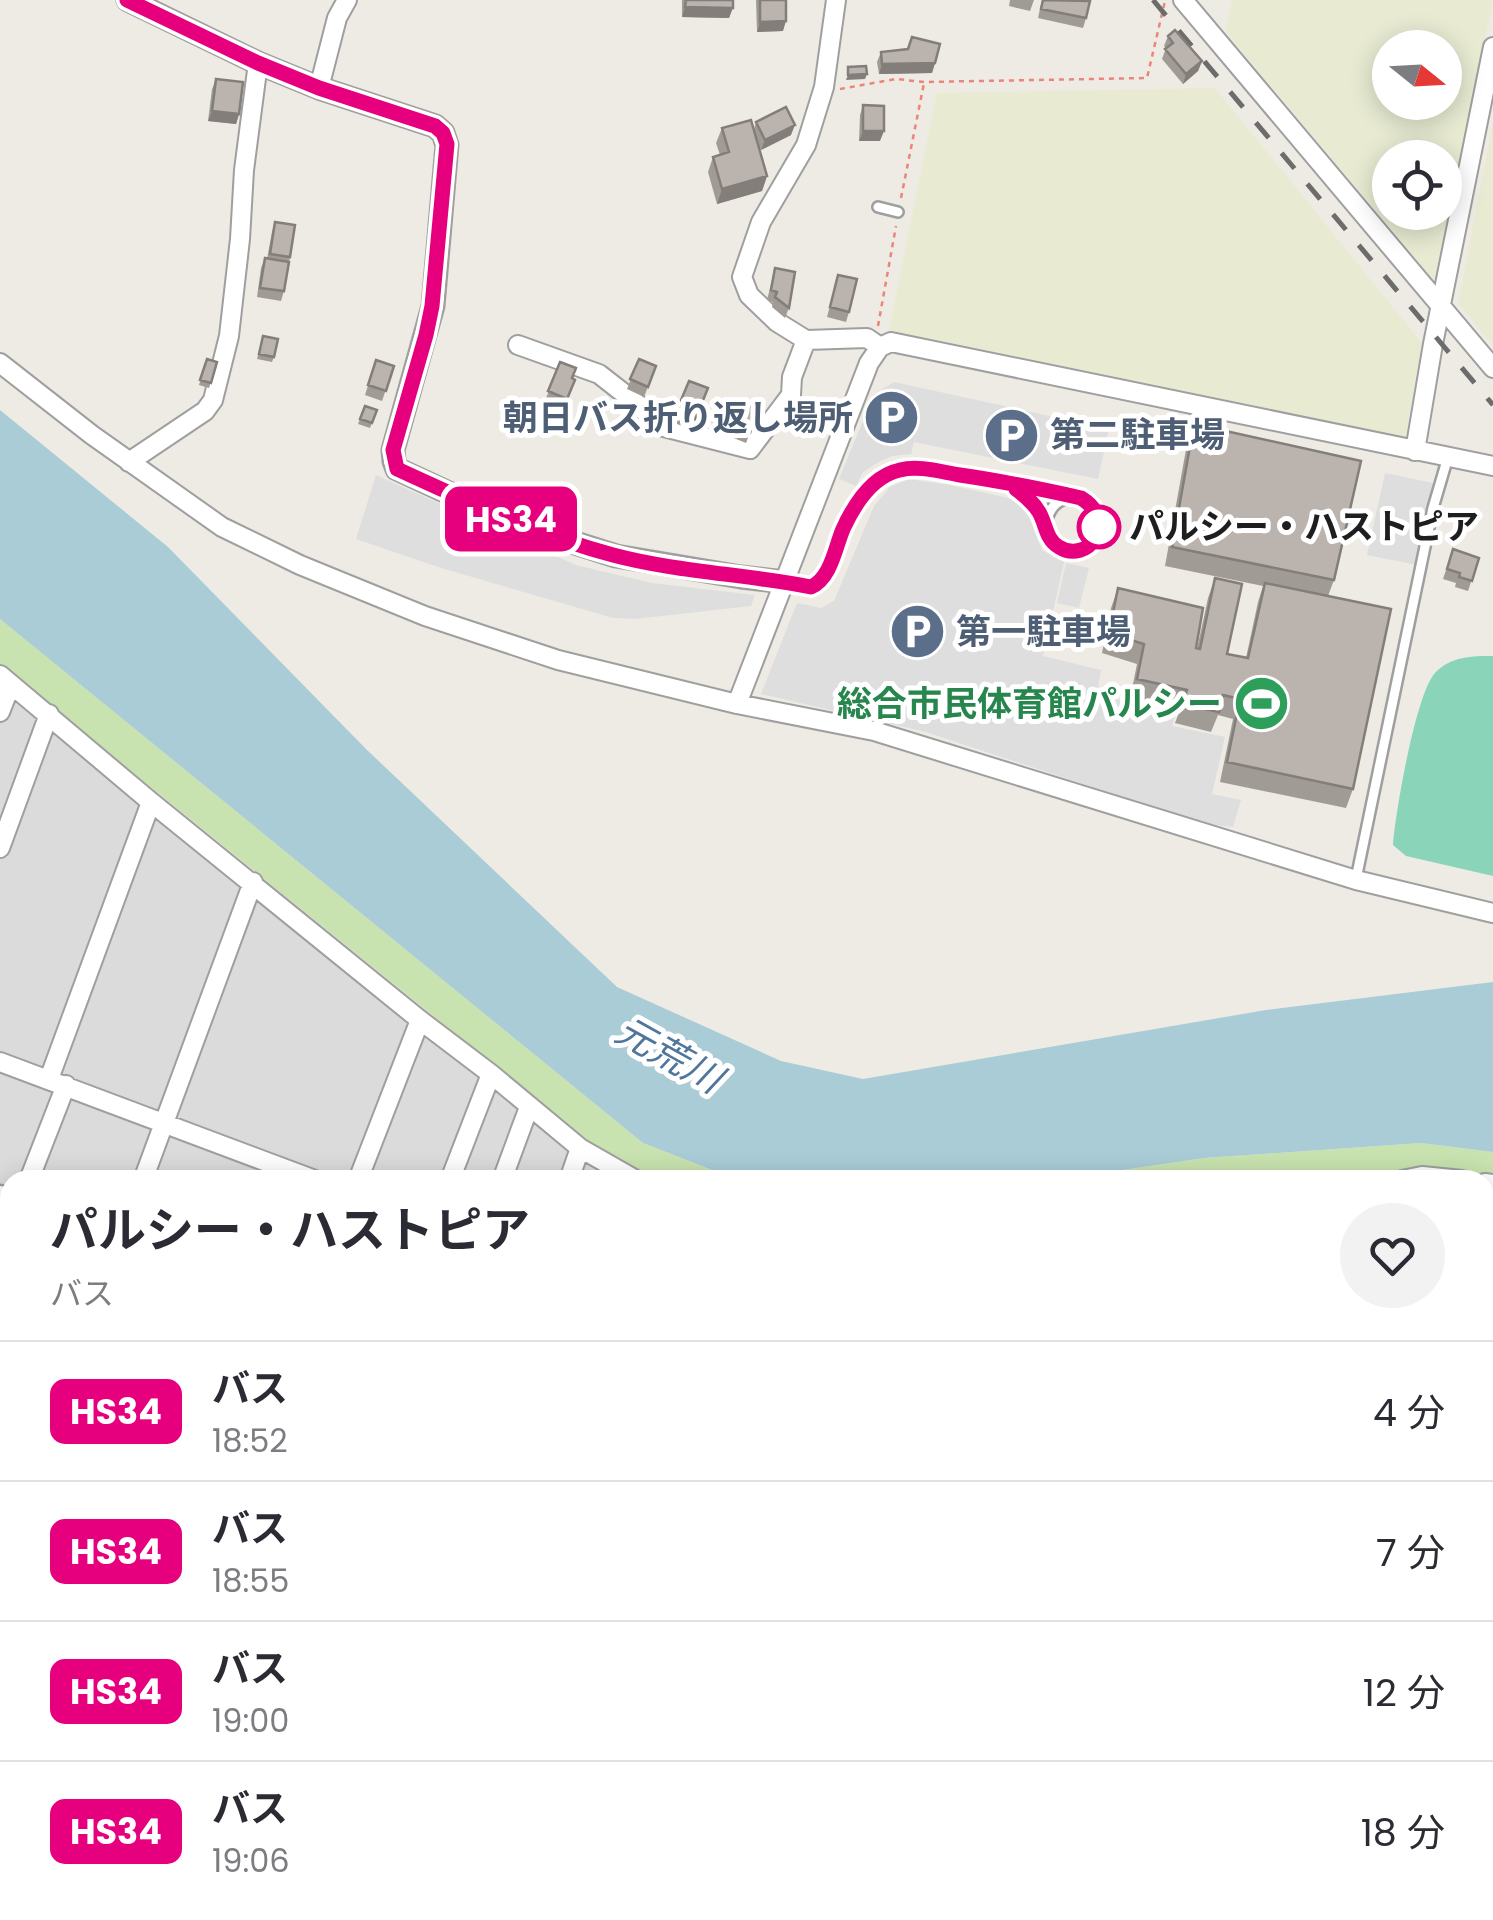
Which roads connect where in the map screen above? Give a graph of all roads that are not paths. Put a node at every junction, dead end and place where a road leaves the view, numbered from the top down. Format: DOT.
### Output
graph roads {
  1 [pos="128,0"];
  2 [pos="347,0"];
  3 [pos="836,0"];
  4 [pos="1183,0"];
  5 [pos="1493,48"];
  6 [pos="258,63"];
  7 [pos="319,88"];
  8 [pos="878,207"];
  9 [pos="898,212"];
  10 [pos="1442,305"];
  11 [pos="806,340"];
  12 [pos="518,345"];
  13 [pos="880,346"];
  14 [pos="0,363"];
  15 [pos="1493,368"];
  16 [pos="1415,450"];
  17 [pos="1448,457"];
  18 [pos="129,462"];
  19 [pos="1493,466"];
  20 [pos="982,478"];
  21 [pos="1081,498"];
  22 [pos="1045,526"];
  23 [pos="784,582"];
  24 [pos="5,680"];
  25 [pos="738,704"];
  26 [pos="0,712"];
  27 [pos="49,714"];
  28 [pos="151,802"];
  29 [pos="0,848"];
  30 [pos="1356,880"];
  31 [pos="253,882"];
  32 [pos="1493,913"];
  33 [pos="420,1020"];
  34 [pos="0,1062"];
  35 [pos="491,1074"];
  36 [pos="57,1082"];
  37 [pos="530,1108"];
  38 [pos="164,1124"];
  39 [pos="580,1148"];
  40 [pos="32,1170"];
  41 [pos="147,1170"];
  42 [pos="288,1170"];
  43 [pos="362,1170"];
  44 [pos="454,1170"];
  45 [pos="506,1170"];
  46 [pos="572,1170"];
  47 [pos="618,1170"];
  1 -- 6 [label="street"];
  2 -- 7 [label="street"];
  3 -- 11 [label="street"];
  4 -- 10 [label="street"];
  5 -- 10 [label="street"];
  6 -- 7 [label="street"];
  6 -- 18 [label="street"];
  7 -- 23 [label="street"];
  8 -- 9 [label="lane"];
  10 -- 15 [label="street"];
  10 -- 16 [label="street"];
  11 -- 12 [label="street"];
  11 -- 13 [label="street"];
  13 -- 16 [label="street"];
  13 -- 23 [label="street"];
  14 -- 18 [label="street"];
  16 -- 17 [label="street"];
  17 -- 19 [label="street"];
  17 -- 30 [label="lane"];
  18 -- 25 [label="street"];
  20 -- 21 [label="lane"];
  20 -- 22 [label="lane"];
  20 -- 23 [label="lane"];
  21 -- 22 [label="lane"];
  21 -- 22 [label="lane"];
  23 -- 25 [label="street"];
  24 -- 26 [label="street"];
  24 -- 27 [label="street"];
  25 -- 30 [label="street"];
  27 -- 28 [label="street"];
  27 -- 29 [label="street"];
  28 -- 31 [label="street"];
  28 -- 36 [label="street"];
  30 -- 32 [label="street"];
  31 -- 33 [label="street"];
  31 -- 38 [label="street"];
  33 -- 35 [label="street"];
  33 -- 43 [label="street"];
  34 -- 36 [label="street"];
  35 -- 37 [label="street"];
  35 -- 44 [label="street"];
  36 -- 38 [label="street"];
  36 -- 40 [label="street"];
  37 -- 39 [label="street"];
  37 -- 45 [label="street"];
  38 -- 41 [label="street"];
  38 -- 42 [label="street"];
  39 -- 46 [label="street"];
  39 -- 47 [label="street"];
}
